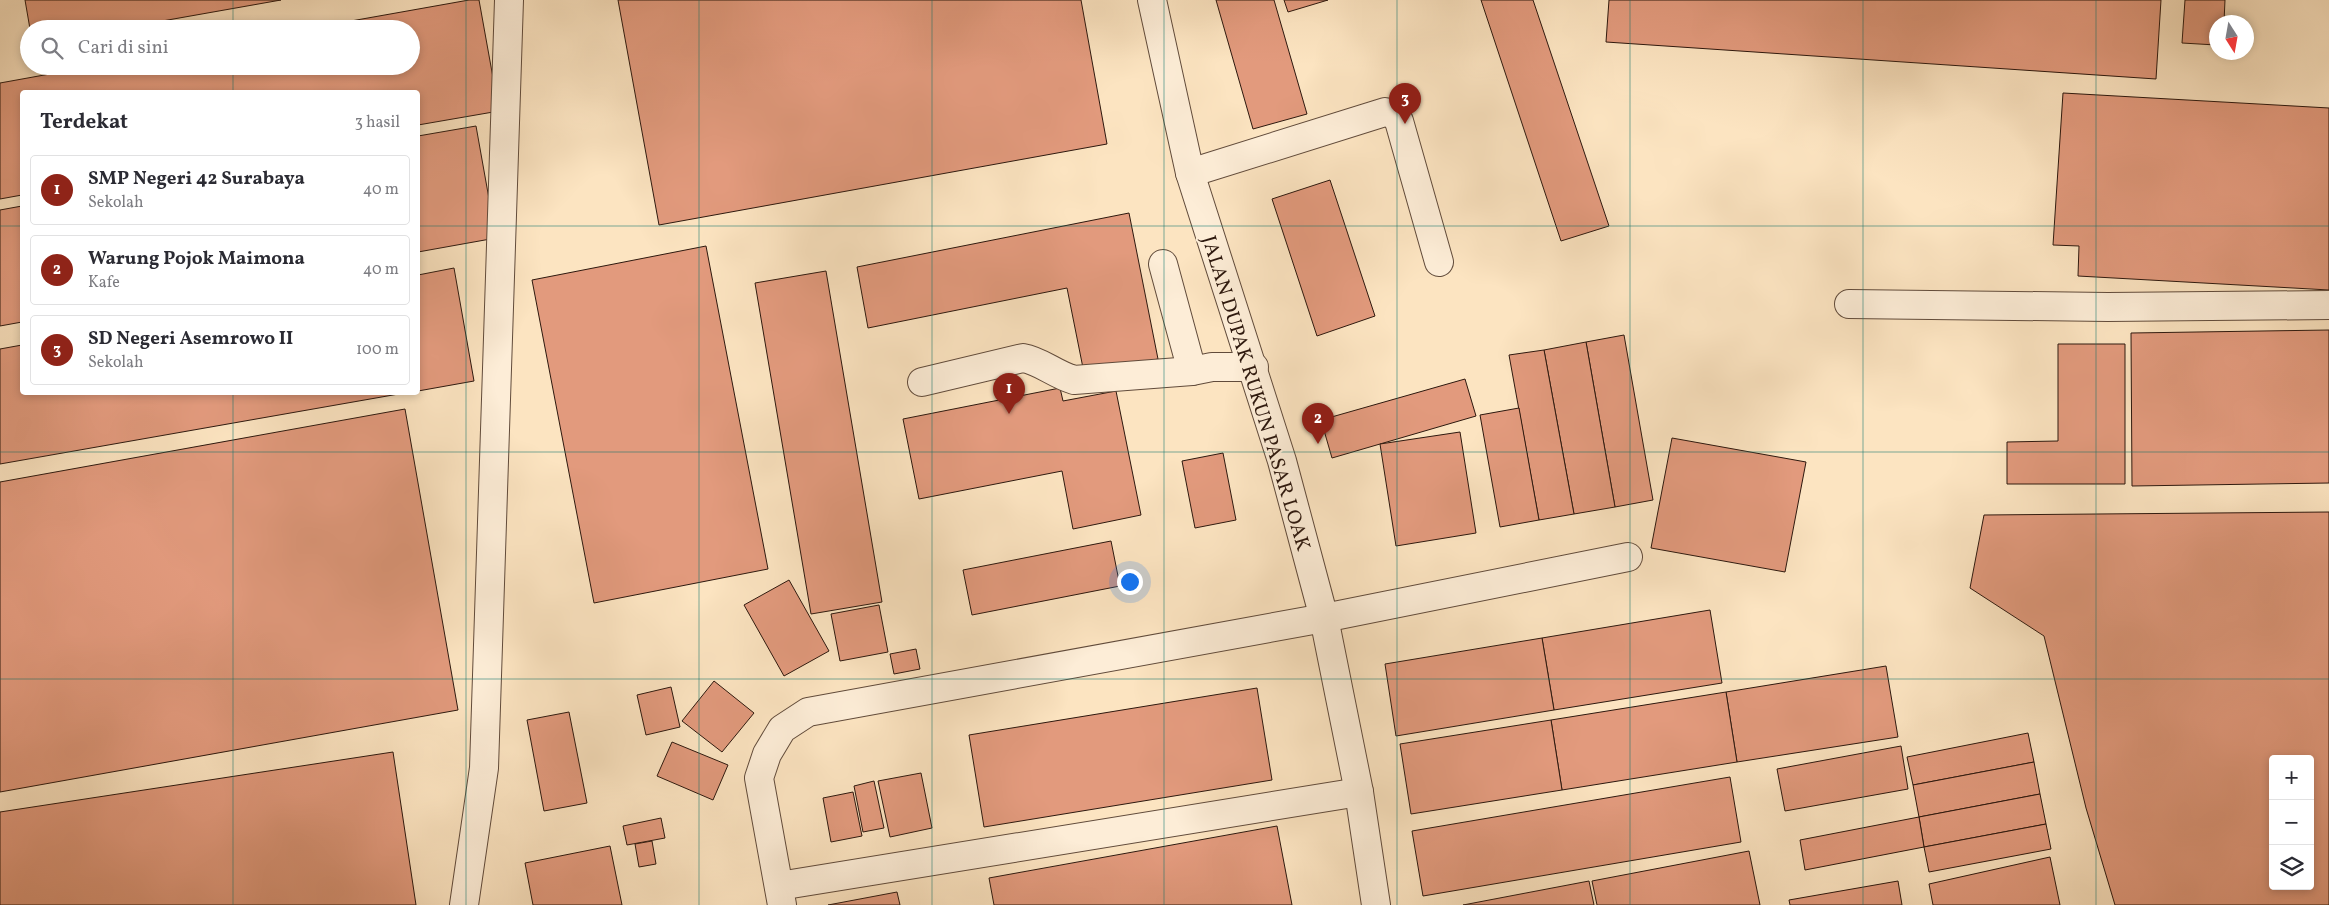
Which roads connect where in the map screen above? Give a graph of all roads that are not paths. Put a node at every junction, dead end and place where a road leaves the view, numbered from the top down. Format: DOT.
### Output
graph roads {
  1 [pos="509,0"];
  2 [pos="1152,0"];
  3 [pos="1190,173"];
  4 [pos="1439,262"];
  5 [pos="1163,264"];
  6 [pos="1849,304"];
  7 [pos="2329,304"];
  8 [pos="1254,366"];
  9 [pos="1192,371"];
  10 [pos="922,382"];
  11 [pos="1628,557"];
  12 [pos="1324,618"];
  13 [pos="1359,792"];
  14 [pos="781,896"];
  15 [pos="464,905"];
  16 [pos="1376,905"];
  1 -- 15 [label="lane"];
  2 -- 3 [label="lane, JALAN DUPAK RUKUN PASAR LOAK"];
  3 -- 4 [label="lane"];
  3 -- 8 [label="lane, JALAN DUPAK RUKUN PASAR LOAK"];
  5 -- 9 [label="lane"];
  6 -- 7 [label="lane"];
  8 -- 9 [label="lane"];
  8 -- 12 [label="lane, JALAN DUPAK RUKUN PASAR LOAK"];
  9 -- 10 [label="lane"];
  11 -- 12 [label="lane"];
  12 -- 13 [label="lane, JALAN DUPAK RUKUN PASAR LOAK"];
  12 -- 14 [label="lane"];
  13 -- 14 [label="lane"];
  13 -- 16 [label="lane, JALAN DUPAK RUKUN PASAR LOAK"];
}
